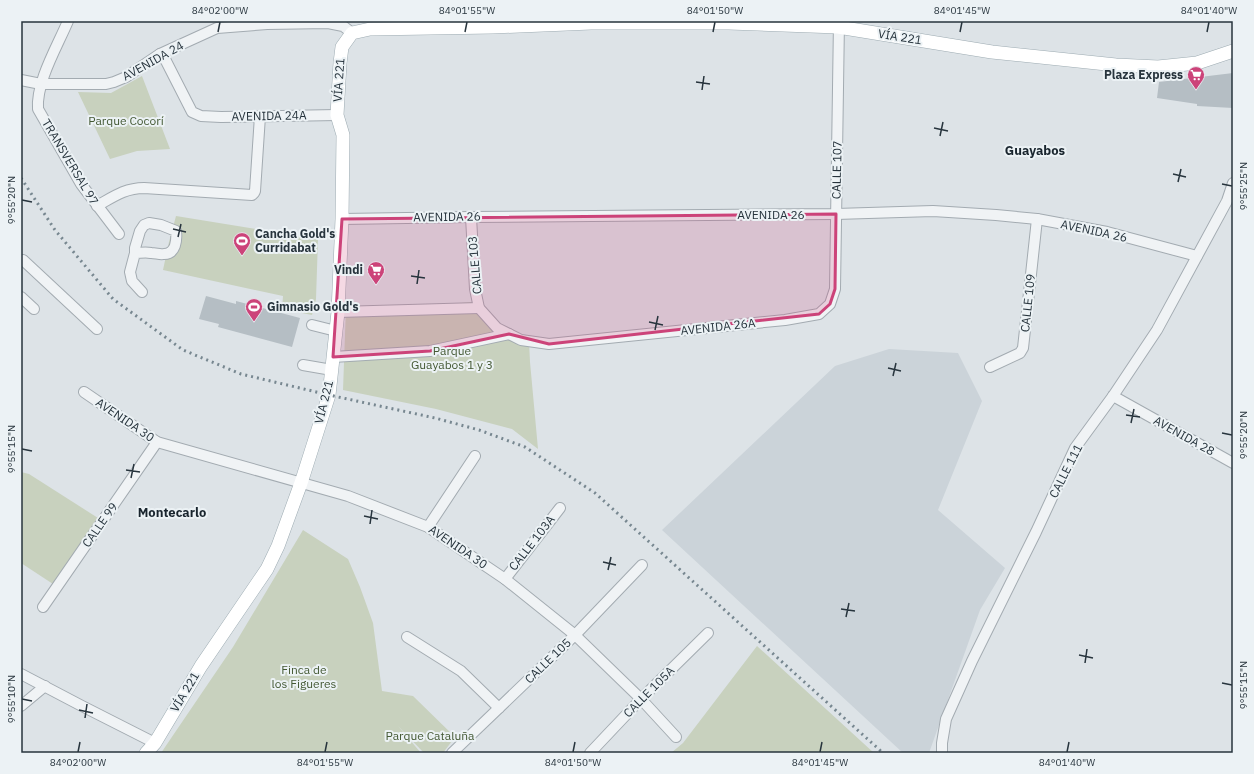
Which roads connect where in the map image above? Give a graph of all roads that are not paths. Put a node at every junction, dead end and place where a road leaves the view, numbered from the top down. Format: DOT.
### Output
graph roads {
  1 [pos="68,21"];
  2 [pos="267,23"];
  3 [pos="418,24"];
  4 [pos="494,24"];
  5 [pos="839,24"];
  6 [pos="352,33"];
  7 [pos="1233,51"];
  8 [pos="160,54"];
  9 [pos="21,80"];
  10 [pos="41,84"];
  11 [pos="337,115"];
  12 [pos="260,116"];
  13 [pos="1233,183"];
  14 [pos="1230,203"];
  15 [pos="97,206"];
  16 [pos="836,214"];
  17 [pos="471,216"];
  18 [pos="342,219"];
  19 [pos="1038,219"];
  20 [pos="118,234"];
  21 [pos="135,253"];
  22 [pos="1197,256"];
  23 [pos="21,260"];
  24 [pos="142,292"];
  25 [pos="21,297"];
  26 [pos="479,308"];
  27 [pos="34,309"];
  28 [pos="338,312"];
  29 [pos="819,314"];
  30 [pos="312,325"];
  31 [pos="97,329"];
  32 [pos="336,331"];
  33 [pos="509,334"];
  34 [pos="521,340"];
  35 [pos="333,363"];
  36 [pos="303,365"];
  37 [pos="990,367"];
  38 [pos="84,392"];
  39 [pos="1113,396"];
  40 [pos="158,442"];
  41 [pos="475,456"];
  42 [pos="1233,463"];
  43 [pos="300,483"];
  44 [pos="560,508"];
  45 [pos="428,527"];
  46 [pos="642,565"];
  47 [pos="505,579"];
  48 [pos="43,607"];
  49 [pos="708,633"];
  50 [pos="575,635"];
  51 [pos="407,637"];
  52 [pos="21,674"];
  53 [pos="45,686"];
  54 [pos="641,700"];
  55 [pos="21,706"];
  56 [pos="499,708"];
  57 [pos="676,737"];
  58 [pos="155,743"];
  59 [pos="146,753"];
  60 [pos="452,753"];
  61 [pos="590,753"];
  62 [pos="942,753"];
  1 -- 10 [label="street, TRANSVERSAL 97"];
  2 -- 6 [label="street, AVENIDA 24"];
  2 -- 8 [label="street, AVENIDA 24"];
  3 -- 4 [label="main road, VÍA 221"];
  3 -- 6 [label="main road, VÍA 221"];
  4 -- 5 [label="main road, VÍA 221"];
  5 -- 7 [label="main road, VÍA 221"];
  5 -- 16 [label="street, CALLE 107"];
  6 -- 11 [label="main road, VÍA 221"];
  8 -- 10 [label="street, AVENIDA 24"];
  8 -- 12 [label="street, AVENIDA 24A"];
  9 -- 10 [label="street, AVENIDA 24"];
  10 -- 15 [label="street, TRANSVERSAL 97"];
  11 -- 12 [label="street, AVENIDA 24A"];
  11 -- 18 [label="main road, VÍA 221"];
  12 -- 15 [label="street"];
  13 -- 14 [label="street, CALLE 111"];
  14 -- 22 [label="street, CALLE 111"];
  15 -- 20 [label="street, TRANSVERSAL 97"];
  16 -- 17 [label="street, AVENIDA 26"];
  16 -- 19 [label="street, AVENIDA 26"];
  16 -- 29 [label="street, CALLE 107"];
  17 -- 18 [label="street, AVENIDA 26"];
  17 -- 26 [label="street, CALLE 103"];
  18 -- 28 [label="main road, VÍA 221"];
  19 -- 22 [label="street, AVENIDA 26"];
  19 -- 37 [label="street, CALLE 109"];
  21 -- 24 [label="street"];
  22 -- 39 [label="street, CALLE 111"];
  23 -- 31 [label="street"];
  25 -- 27 [label="street"];
  26 -- 28 [label="street"];
  26 -- 33 [label="street, CALLE 103"];
  28 -- 32 [label="main road, VÍA 221"];
  29 -- 34 [label="street, AVENIDA 26A"];
  30 -- 32 [label="street"];
  32 -- 35 [label="main road, VÍA 221"];
  33 -- 34 [label="street, CALLE 103"];
  33 -- 35 [label="street"];
  35 -- 36 [label="street"];
  35 -- 43 [label="main road, VÍA 221"];
  38 -- 40 [label="street, AVENIDA 30"];
  39 -- 42 [label="street, AVENIDA 28"];
  39 -- 62 [label="street, CALLE 111"];
  40 -- 43 [label="street, AVENIDA 30"];
  40 -- 48 [label="street, CALLE 99"];
  41 -- 45 [label="street"];
  43 -- 45 [label="street, AVENIDA 30"];
  43 -- 58 [label="main road, VÍA 221"];
  44 -- 47 [label="street, CALLE 103A"];
  45 -- 47 [label="street, AVENIDA 30"];
  46 -- 50 [label="street, CALLE 105"];
  47 -- 50 [label="street, AVENIDA 30"];
  49 -- 54 [label="street, CALLE 105A"];
  50 -- 54 [label="street, AVENIDA 30"];
  50 -- 56 [label="street, CALLE 105"];
  51 -- 56 [label="street"];
  52 -- 53 [label="street"];
  53 -- 55 [label="street"];
  53 -- 58 [label="street"];
  54 -- 57 [label="street, AVENIDA 30"];
  54 -- 61 [label="street, CALLE 105A"];
  56 -- 60 [label="street, CALLE 105"];
  58 -- 59 [label="main road, VÍA 221"];
}
